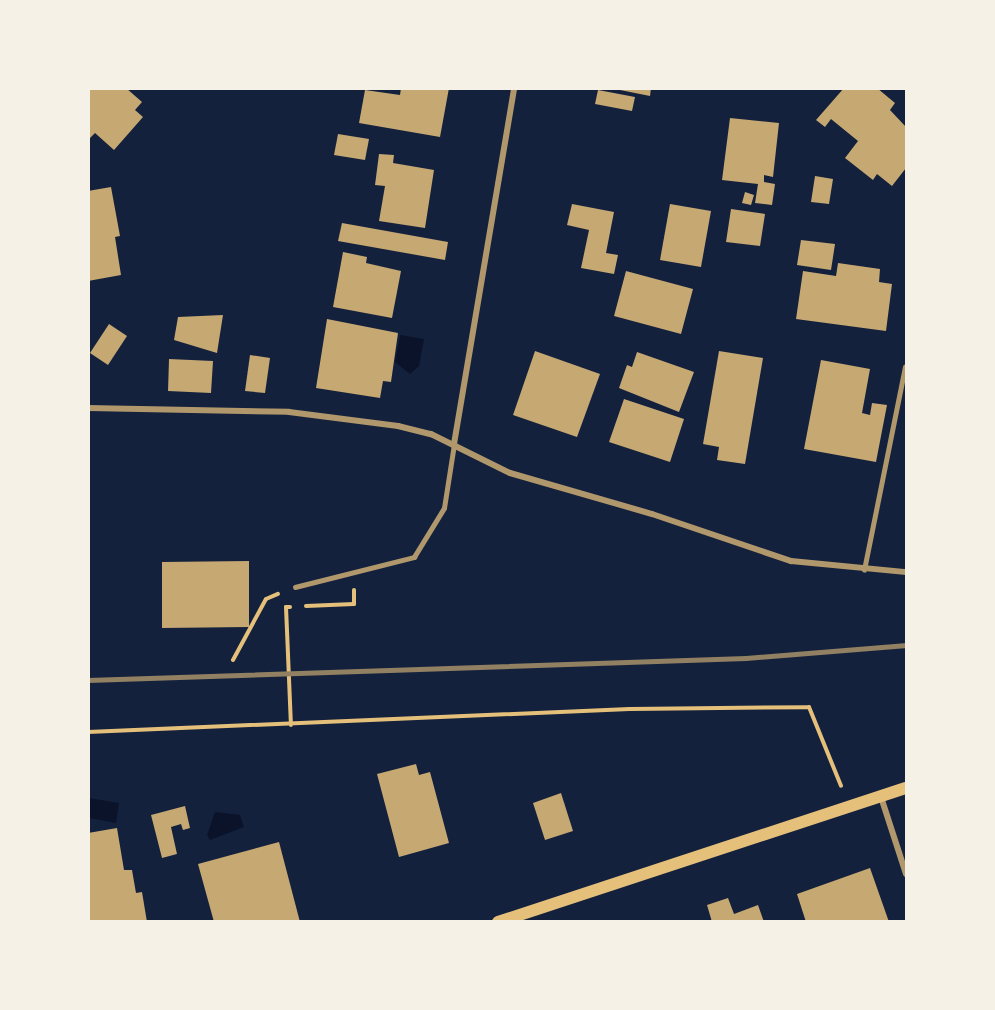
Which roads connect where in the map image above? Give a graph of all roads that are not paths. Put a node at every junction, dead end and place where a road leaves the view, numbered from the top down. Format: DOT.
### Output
graph roads {
  1 [pos="514,88"];
  2 [pos="905,367"];
  3 [pos="88,408"];
  4 [pos="454,444"];
  5 [pos="864,570"];
  6 [pos="906,572"];
  7 [pos="295,586"];
  8 [pos="906,788"];
  9 [pos="881,797"];
  10 [pos="906,874"];
  11 [pos="498,921"];
  1 -- 4 [label="street"];
  2 -- 5 [label="lane"];
  3 -- 4 [label="street"];
  4 -- 5 [label="street"];
  4 -- 7 [label="lane"];
  5 -- 6 [label="street"];
  8 -- 9 [label="main road"];
  9 -- 10 [label="street"];
  9 -- 11 [label="main road"];
}
